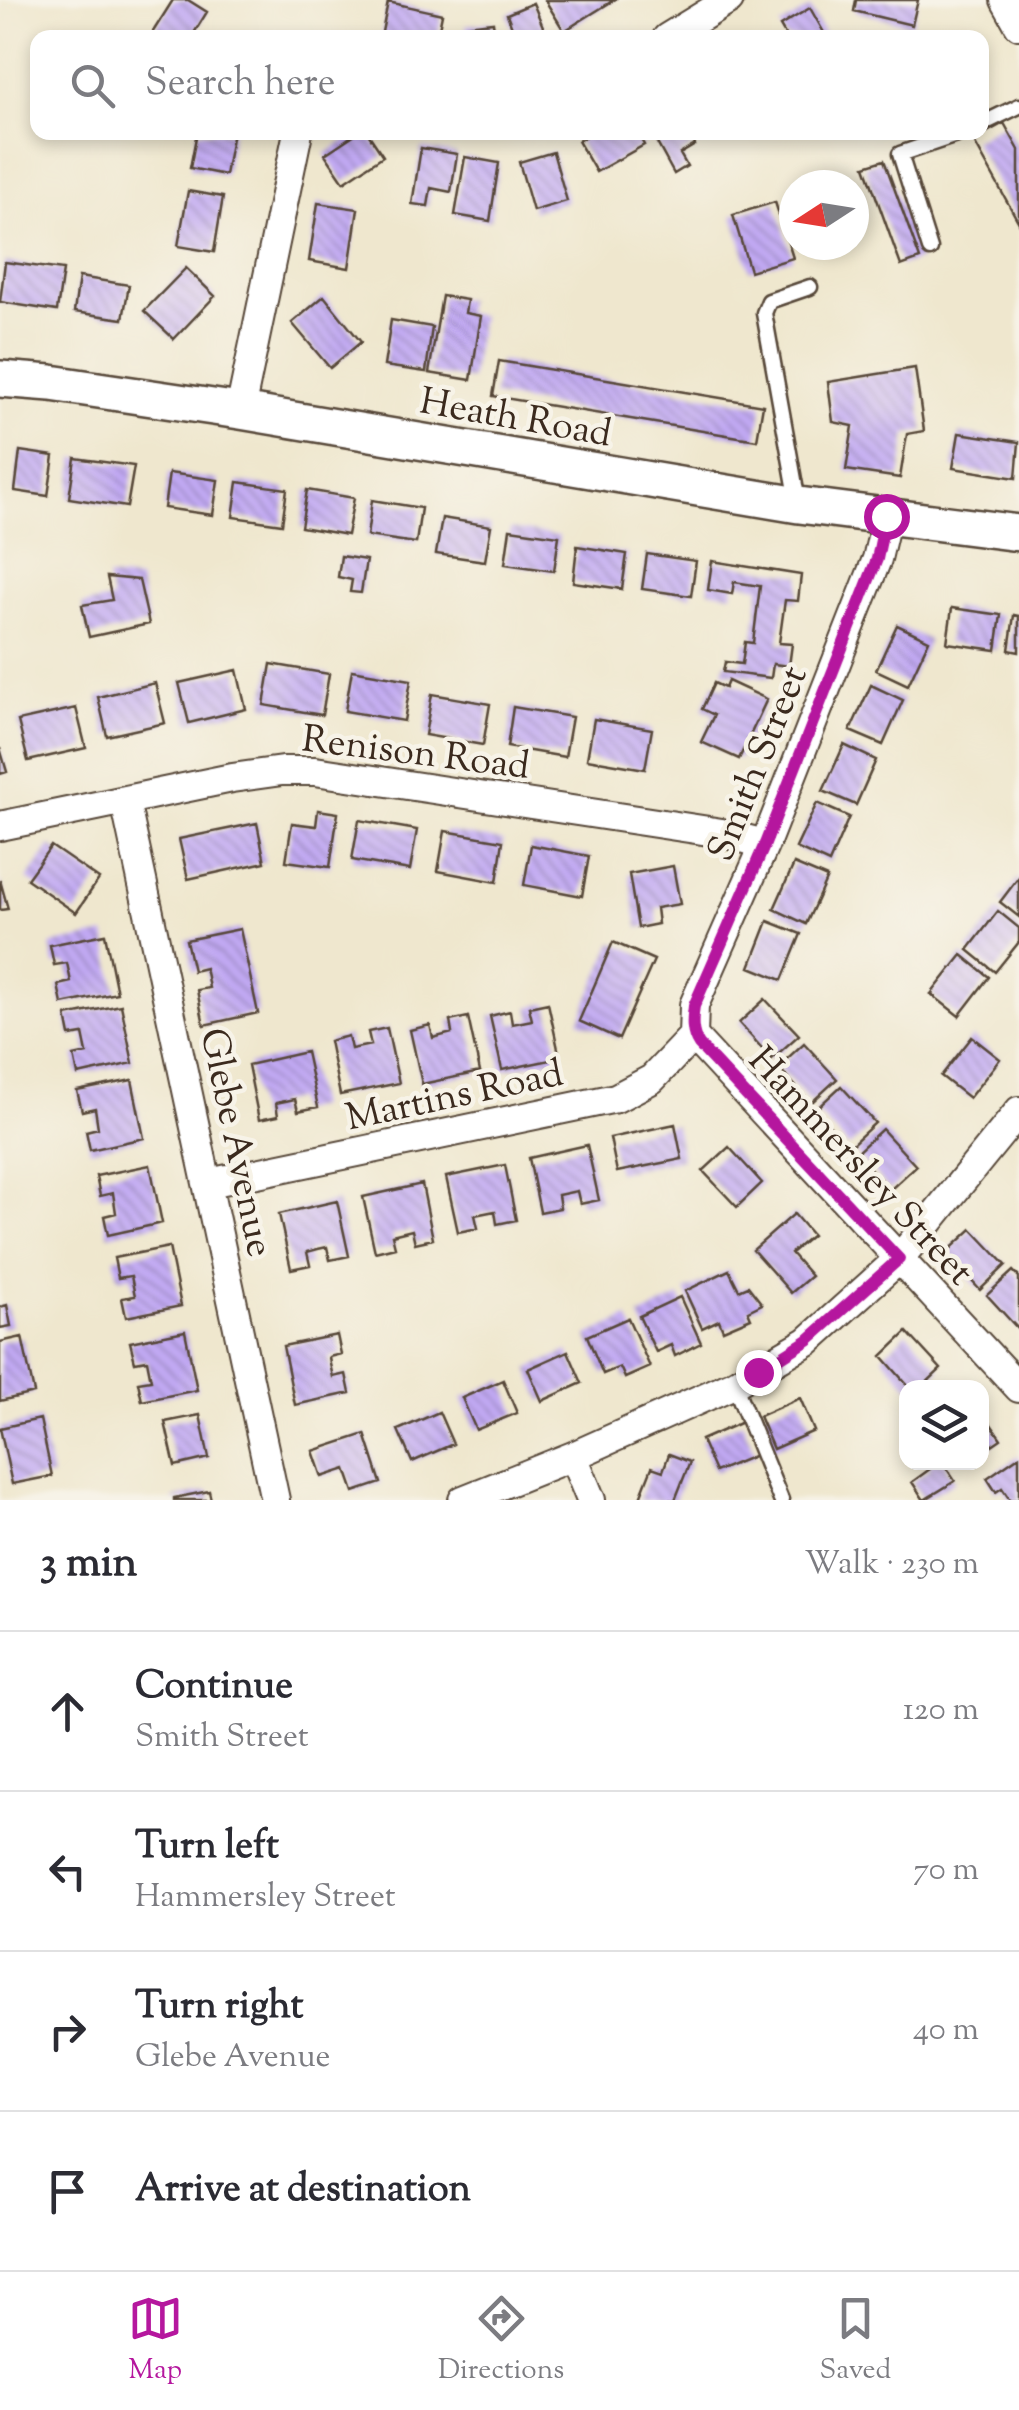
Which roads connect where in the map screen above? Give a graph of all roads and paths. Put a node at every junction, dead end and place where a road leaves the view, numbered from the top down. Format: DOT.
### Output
graph roads {
  1 [pos="729,0"];
  2 [pos="1006,0"];
  3 [pos="1019,26"];
  4 [pos="680,30"];
  5 [pos="1019,106"];
  6 [pos="989,121"];
  7 [pos="296,140"];
  8 [pos="941,140"];
  9 [pos="930,248"];
  10 [pos="810,286"];
  11 [pos="0,380"];
  12 [pos="240,411"];
  13 [pos="799,505"];
  14 [pos="886,516"];
  15 [pos="1019,534"];
  16 [pos="126,800"];
  17 [pos="0,826"];
  18 [pos="765,844"];
  19 [pos="694,1036"];
  20 [pos="1019,1111"];
  21 [pos="209,1184"];
  22 [pos="899,1259"];
  23 [pos="734,1384"];
  24 [pos="1019,1388"];
  25 [pos="573,1456"];
  26 [pos="275,1500"];
  27 [pos="463,1500"];
  28 [pos="591,1500"];
  29 [pos="782,1500"];
  1 -- 4 [label="street"];
  2 -- 3 [label="street"];
  5 -- 6 [label="lane"];
  7 -- 12 [label="street"];
  8 -- 9 [label="lane"];
  10 -- 13 [label="lane"];
  11 -- 12 [label="street, Heath Road"];
  12 -- 13 [label="street, Heath Road"];
  13 -- 14 [label="street, Heath Road"];
  14 -- 15 [label="street, Heath Road"];
  14 -- 18 [label="street, Smith Street"];
  16 -- 17 [label="street, Renison Road"];
  16 -- 18 [label="street, Renison Road"];
  16 -- 21 [label="street, Glebe Avenue"];
  18 -- 19 [label="street, Smith Street"];
  19 -- 21 [label="street, Martins Road"];
  19 -- 22 [label="street, Hammersley Street"];
  20 -- 22 [label="street"];
  21 -- 26 [label="street, Glebe Avenue"];
  22 -- 23 [label="street"];
  22 -- 24 [label="street, Hammersley Street"];
  23 -- 25 [label="street"];
  23 -- 29 [label="lane"];
  25 -- 27 [label="street"];
  25 -- 28 [label="street"];
}
